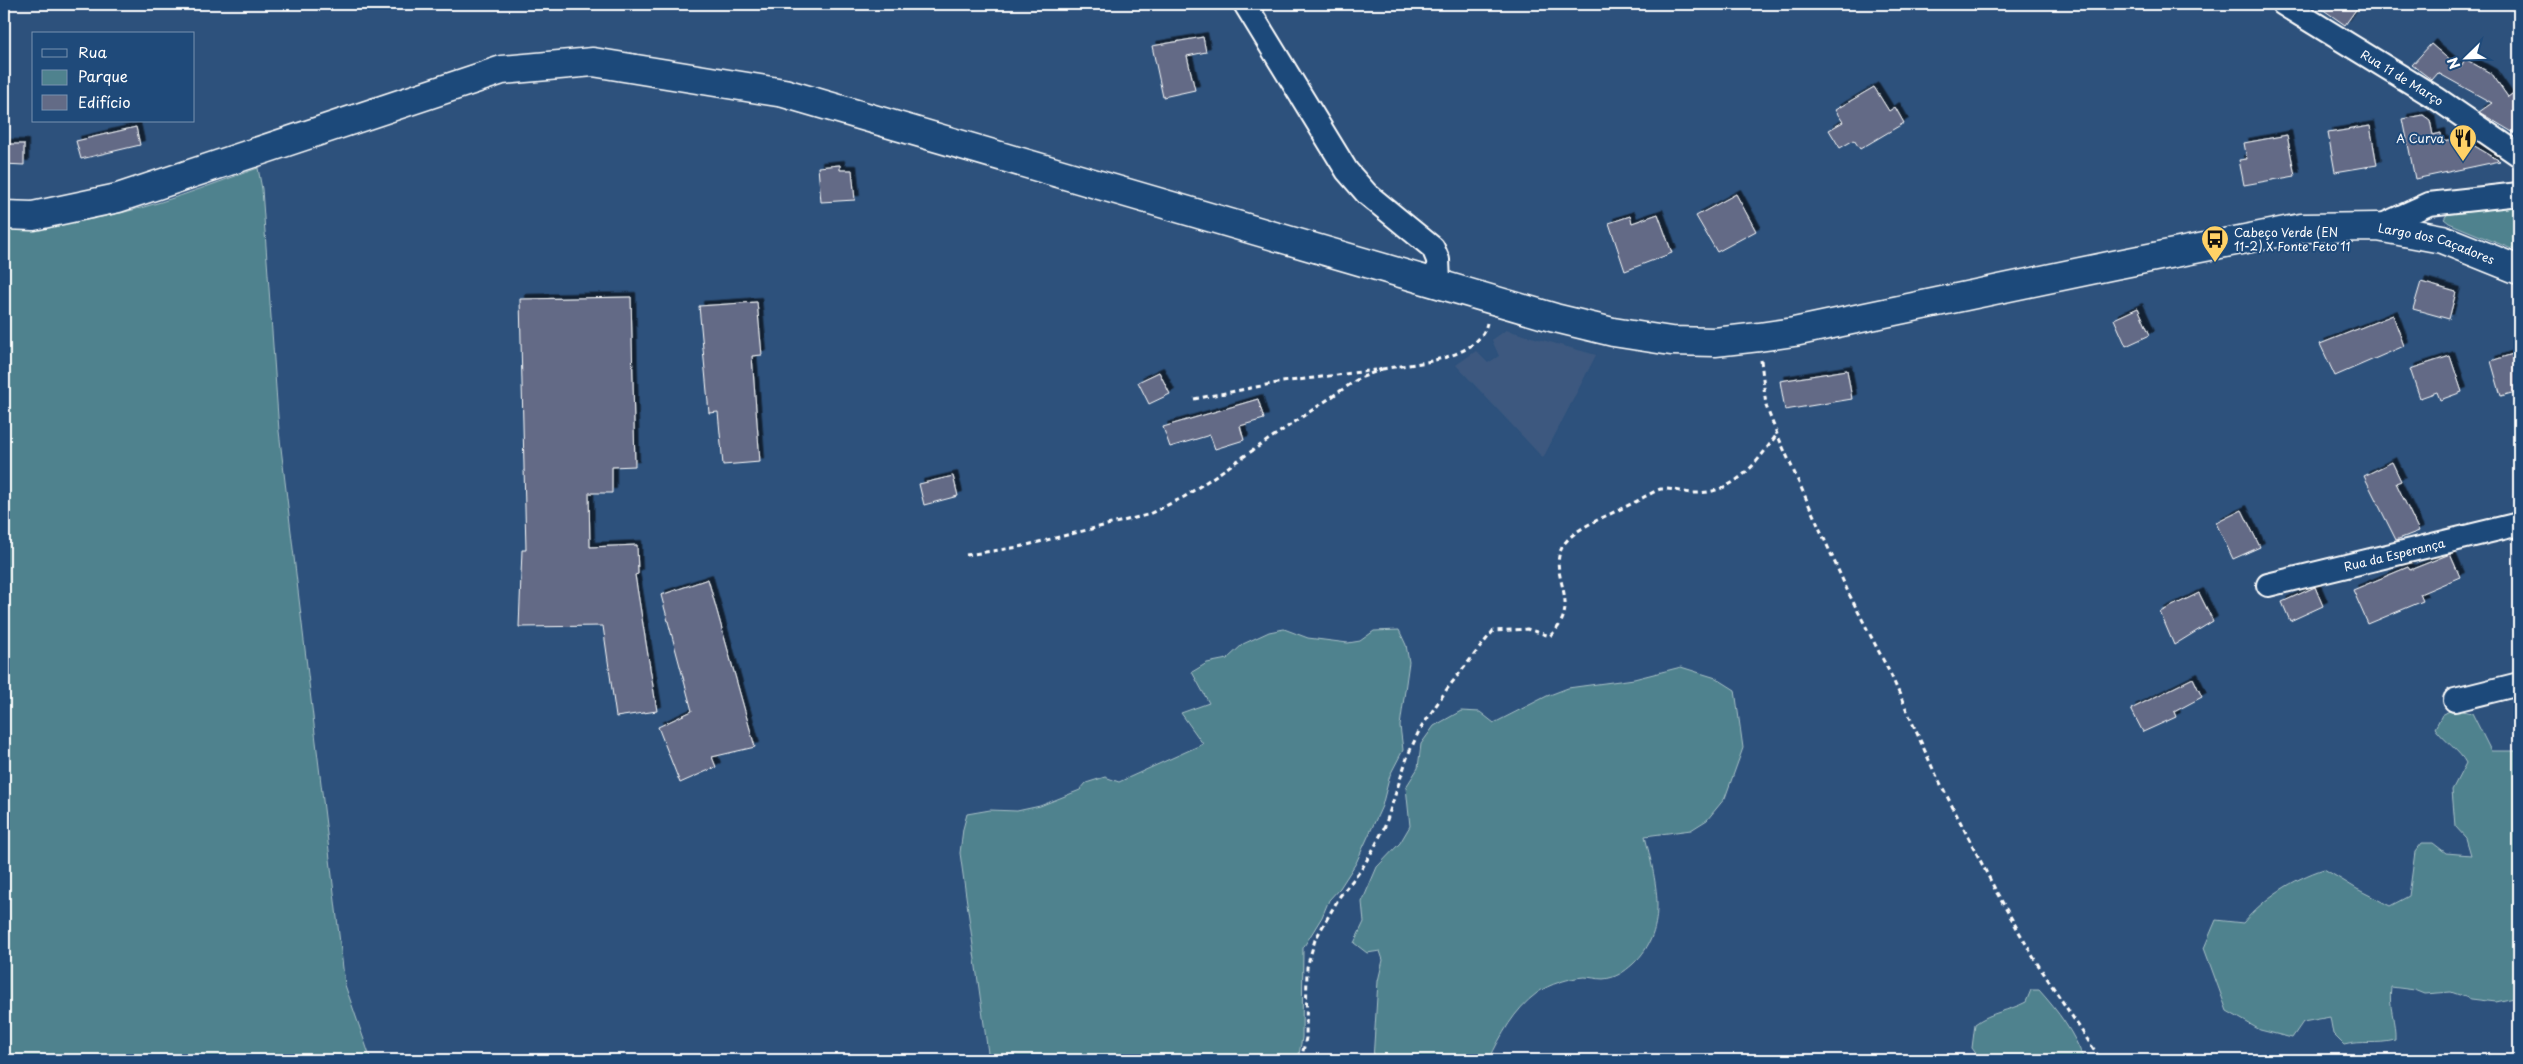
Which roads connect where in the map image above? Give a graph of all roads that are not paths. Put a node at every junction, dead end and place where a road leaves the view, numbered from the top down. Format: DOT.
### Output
graph roads {
  1 [pos="1245,4"];
  2 [pos="2283,4"];
  3 [pos="2519,154"];
  4 [pos="2519,194"];
  5 [pos="4,215"];
  6 [pos="2378,227"];
  7 [pos="2519,270"];
  8 [pos="1439,282"];
  9 [pos="2519,524"];
  10 [pos="2268,584"];
  11 [pos="2519,684"];
  12 [pos="2455,700"];
  1 -- 8 [label="street"];
  2 -- 3 [label="street, Rua 11 de Março"];
  4 -- 6 [label="street, Largo dos Caçadores"];
  5 -- 8 [label="main road"];
  6 -- 7 [label="main road, Largo dos Caçadores"];
  6 -- 8 [label="main road"];
  9 -- 10 [label="street, Rua da Esperança"];
  11 -- 12 [label="street"];
}
